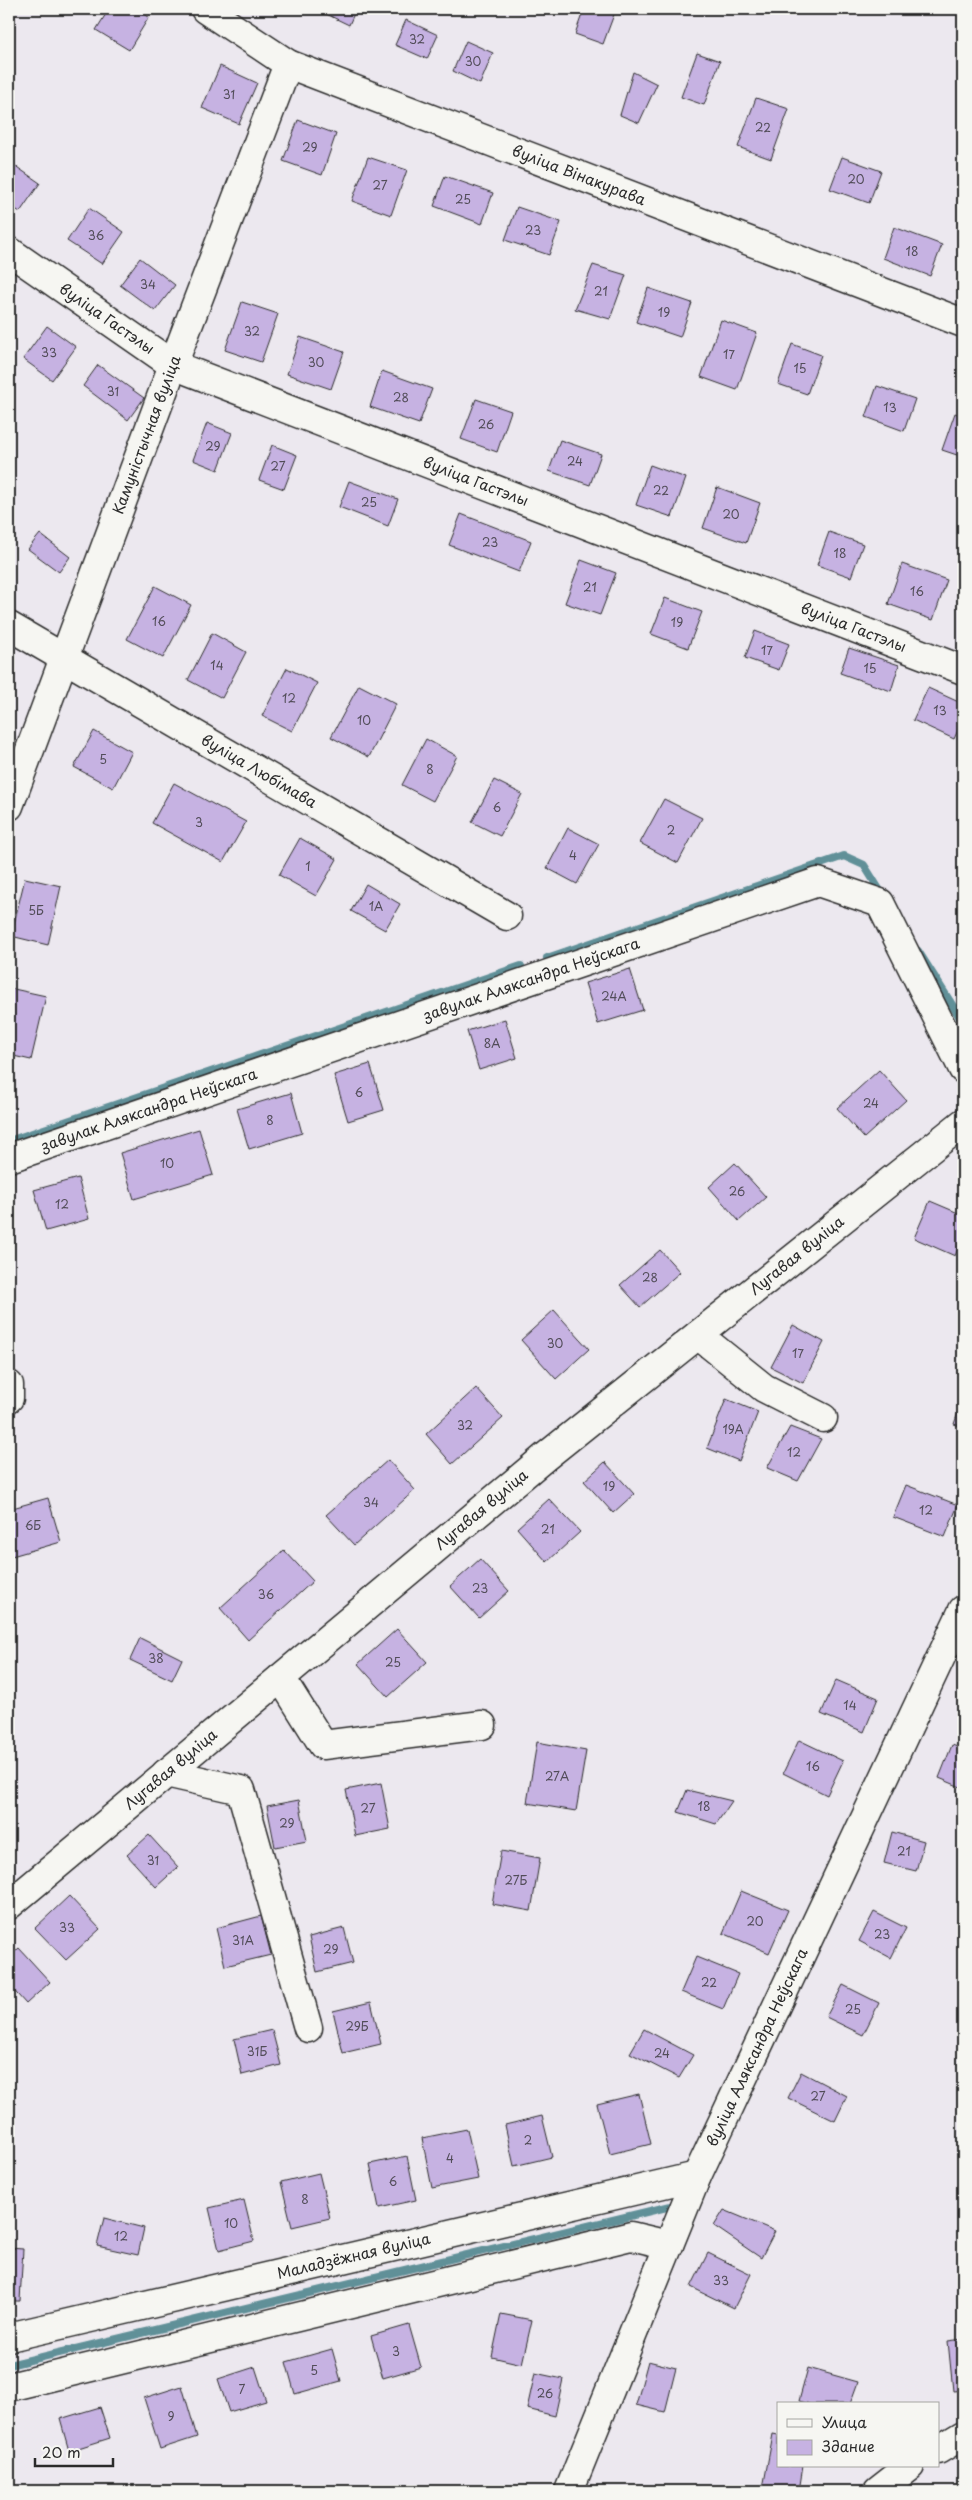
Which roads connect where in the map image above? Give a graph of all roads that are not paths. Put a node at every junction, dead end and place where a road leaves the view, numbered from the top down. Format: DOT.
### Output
graph roads {
  1 [pos="205,9"];
  2 [pos="288,64"];
  3 [pos="9,251"];
  4 [pos="963,323"];
  5 [pos="173,364"];
  6 [pos="9,626"];
  7 [pos="64,660"];
  8 [pos="963,670"];
  9 [pos="9,806"];
  10 [pos="507,916"];
  11 [pos="963,1069"];
  12 [pos="963,1124"];
  13 [pos="9,1158"];
  14 [pos="698,1335"];
  15 [pos="9,1385"];
  16 [pos="9,1398"];
  17 [pos="823,1418"];
  18 [pos="963,1610"];
  19 [pos="281,1678"];
  20 [pos="482,1725"];
  21 [pos="166,1773"];
  22 [pos="9,1905"];
  23 [pos="308,2028"];
  24 [pos="697,2176"];
  25 [pos="669,2245"];
  26 [pos="9,2338"];
  27 [pos="9,2386"];
  28 [pos="963,2435"];
  29 [pos="940,2449"];
  30 [pos="907,2468"];
  31 [pos="569,2491"];
  32 [pos="878,2491"];
  1 -- 2 [label="street, вуліца Вінакурава"];
  2 -- 4 [label="street, вуліца Вінакурава"];
  2 -- 5 [label="street, Камуністычная вуліца"];
  3 -- 5 [label="street, вуліца Гастэлы"];
  5 -- 7 [label="street, Камуністычная вуліца"];
  5 -- 8 [label="street, вуліца Гастэлы"];
  6 -- 7 [label="street, вуліца Любімава"];
  7 -- 9 [label="street, Камуністычная вуліца"];
  7 -- 10 [label="street, вуліца Любімава"];
  11 -- 13 [label="street, завулак Аляксандра Неўскага"];
  12 -- 14 [label="street, Лугавая вуліца"];
  14 -- 17 [label="street"];
  14 -- 19 [label="street, Лугавая вуліца"];
  15 -- 16 [label="street"];
  18 -- 24 [label="street, вуліца Аляксандра Неўскага"];
  19 -- 20 [label="street"];
  19 -- 21 [label="street, Лугавая вуліца"];
  21 -- 22 [label="street, Лугавая вуліца"];
  21 -- 23 [label="street"];
  24 -- 25 [label="street, вуліца Аляксандра Неўскага"];
  24 -- 26 [label="street, Маладзёжная вуліца"];
  25 -- 27 [label="street"];
  25 -- 31 [label="street, вуліца Аляксандра Неўскага"];
  28 -- 29 [label="street"];
  30 -- 32 [label="street"];
}
